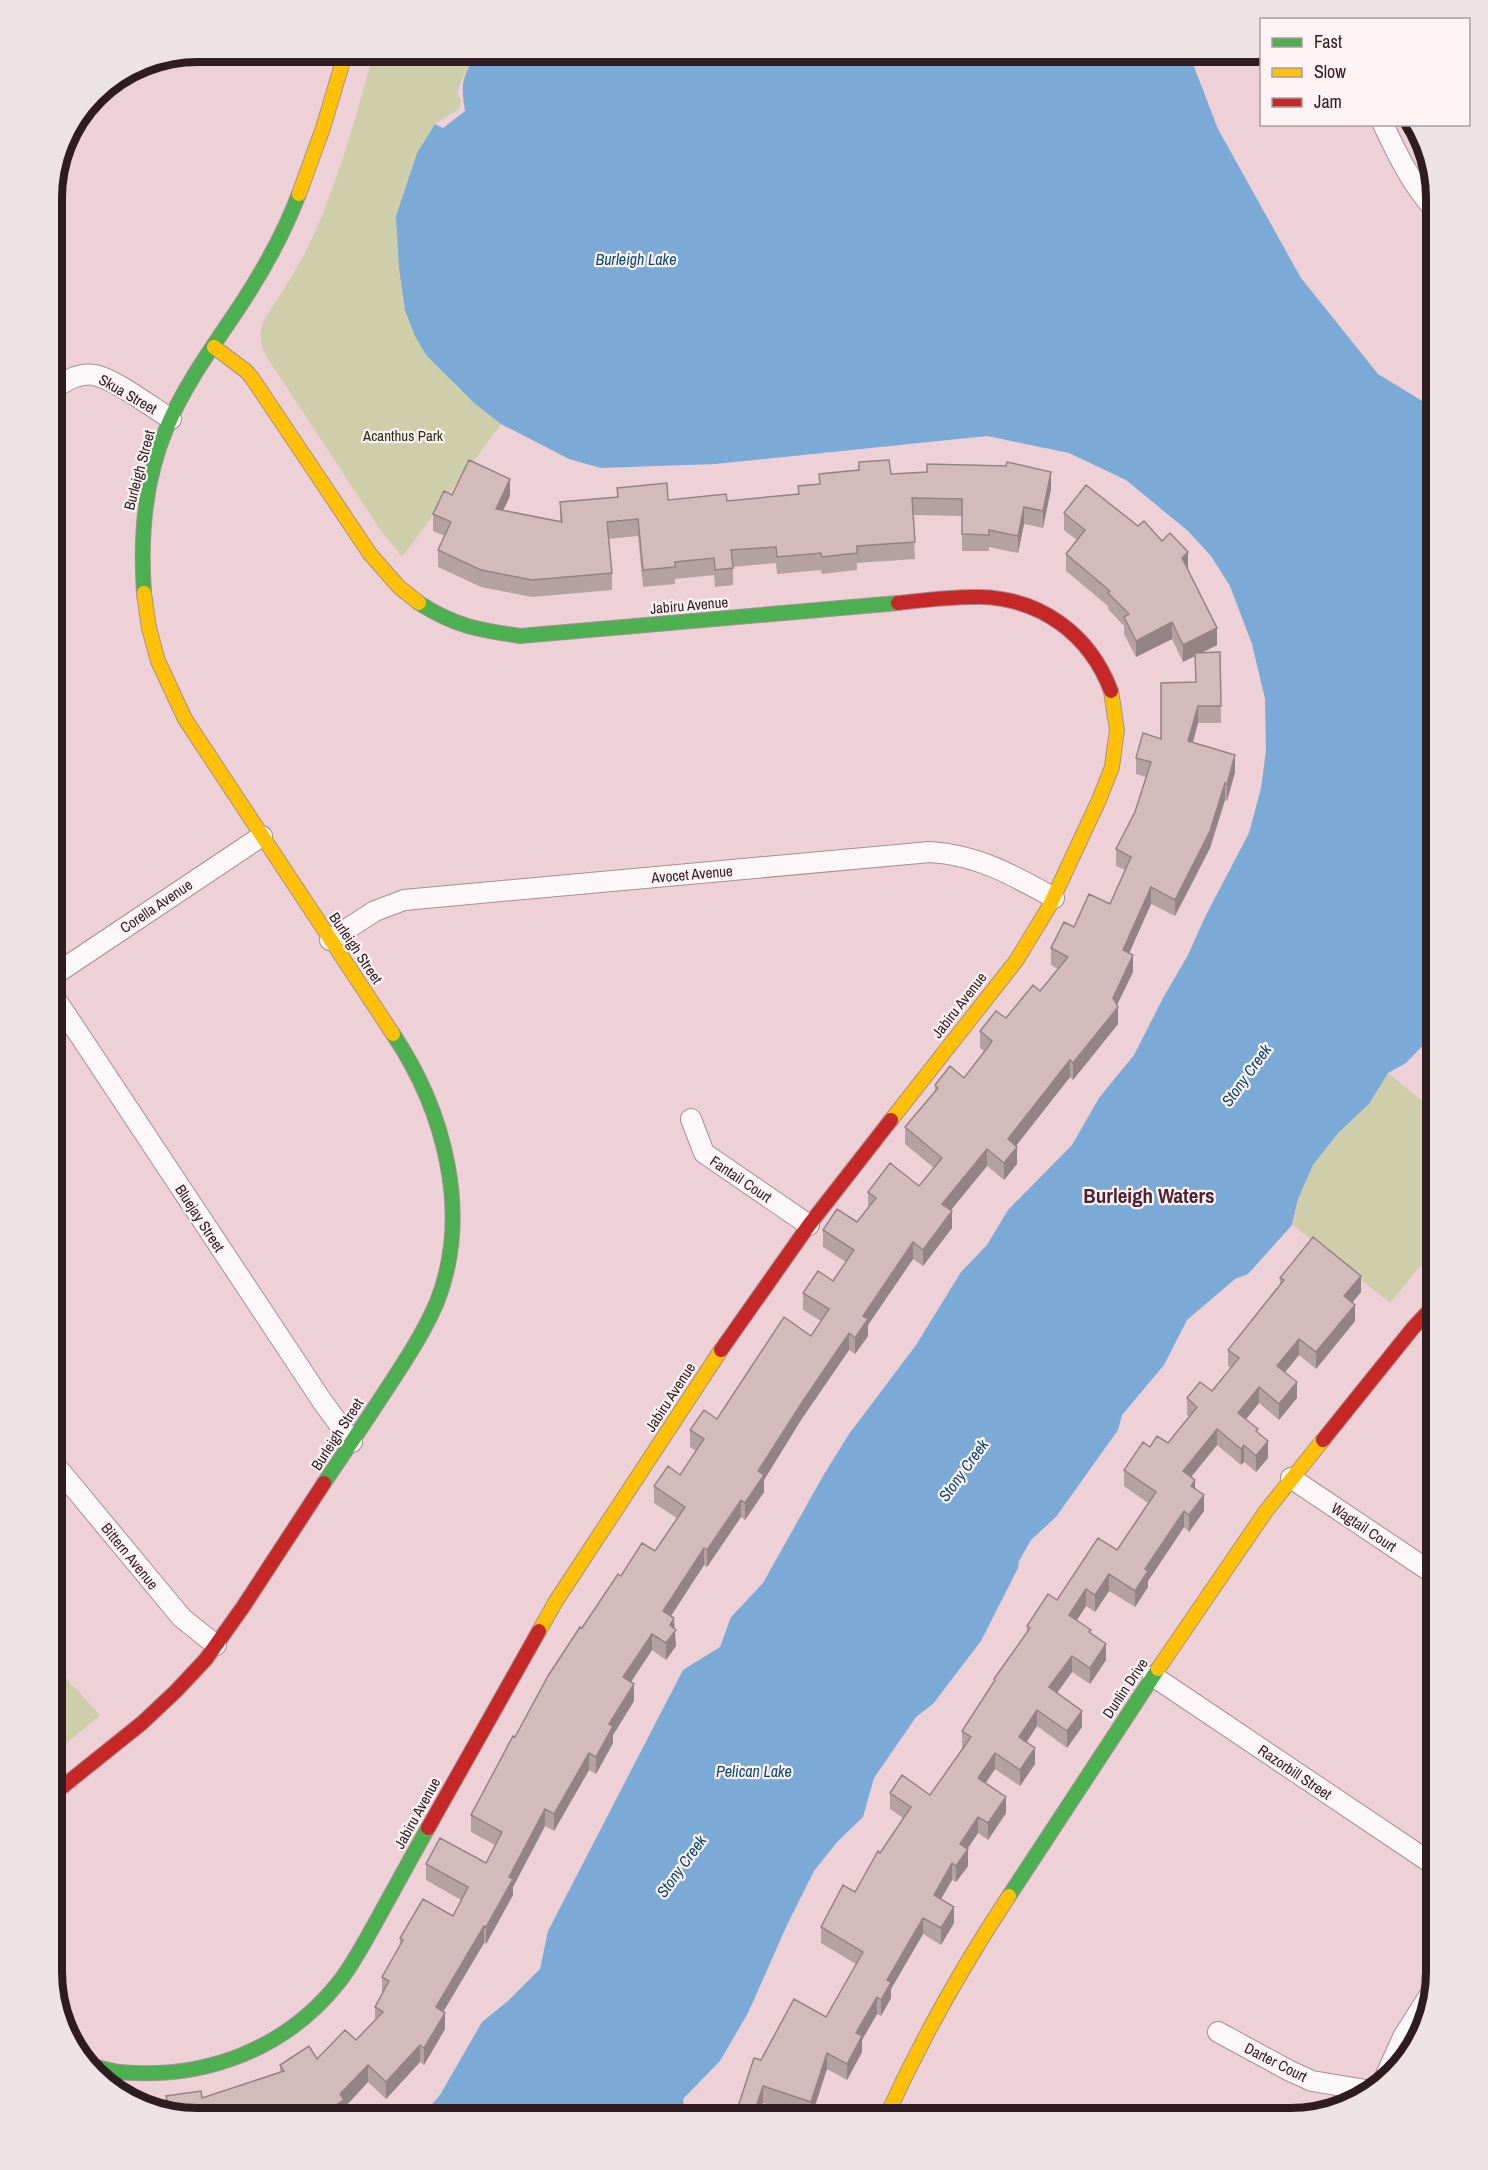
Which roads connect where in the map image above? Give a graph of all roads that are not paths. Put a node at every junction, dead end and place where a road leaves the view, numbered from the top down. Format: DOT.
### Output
graph roads {
  1 [pos="343,62"];
  2 [pos="1384,126"];
  3 [pos="1426,200"];
  4 [pos="214,347"];
  5 [pos="62,384"];
  6 [pos="171,419"];
  7 [pos="262,836"];
  8 [pos="1054,898"];
  9 [pos="330,940"];
  10 [pos="62,970"];
  11 [pos="62,1009"];
  12 [pos="691,1119"];
  13 [pos="809,1225"];
  14 [pos="1426,1314"];
  15 [pos="352,1442"];
  16 [pos="62,1473"];
  17 [pos="1291,1478"];
  18 [pos="1426,1569"];
  19 [pos="216,1646"];
  20 [pos="1153,1676"];
  21 [pos="62,1787"];
  22 [pos="1426,1860"];
  23 [pos="1422,2007"];
  24 [pos="1218,2032"];
  25 [pos="1391,2064"];
  26 [pos="101,2068"];
  27 [pos="1360,2089"];
  28 [pos="890,2108"];
  1 -- 4 [label="street, Burleigh Street"];
  2 -- 3 [label="street"];
  4 -- 6 [label="street, Burleigh Street"];
  4 -- 8 [label="street, Jabiru Avenue"];
  5 -- 6 [label="street, Skua Street"];
  6 -- 7 [label="street, Burleigh Street"];
  7 -- 9 [label="street, Burleigh Street"];
  7 -- 10 [label="street, Corella Avenue"];
  8 -- 9 [label="street, Avocet Avenue"];
  8 -- 13 [label="street, Jabiru Avenue"];
  9 -- 15 [label="street, Burleigh Street"];
  11 -- 15 [label="street, Bluejay Street"];
  12 -- 13 [label="street, Fantail Court"];
  13 -- 26 [label="street, Jabiru Avenue"];
  14 -- 17 [label="street, Dunlin Drive"];
  15 -- 19 [label="street, Burleigh Street"];
  16 -- 19 [label="street, Bittern Avenue"];
  17 -- 18 [label="street, Wagtail Court"];
  17 -- 20 [label="street, Dunlin Drive"];
  19 -- 21 [label="street, Burleigh Street"];
  20 -- 22 [label="street, Razorbill Street"];
  20 -- 28 [label="street, Dunlin Drive"];
  23 -- 25 [label="street"];
  24 -- 27 [label="street, Darter Court"];
}
